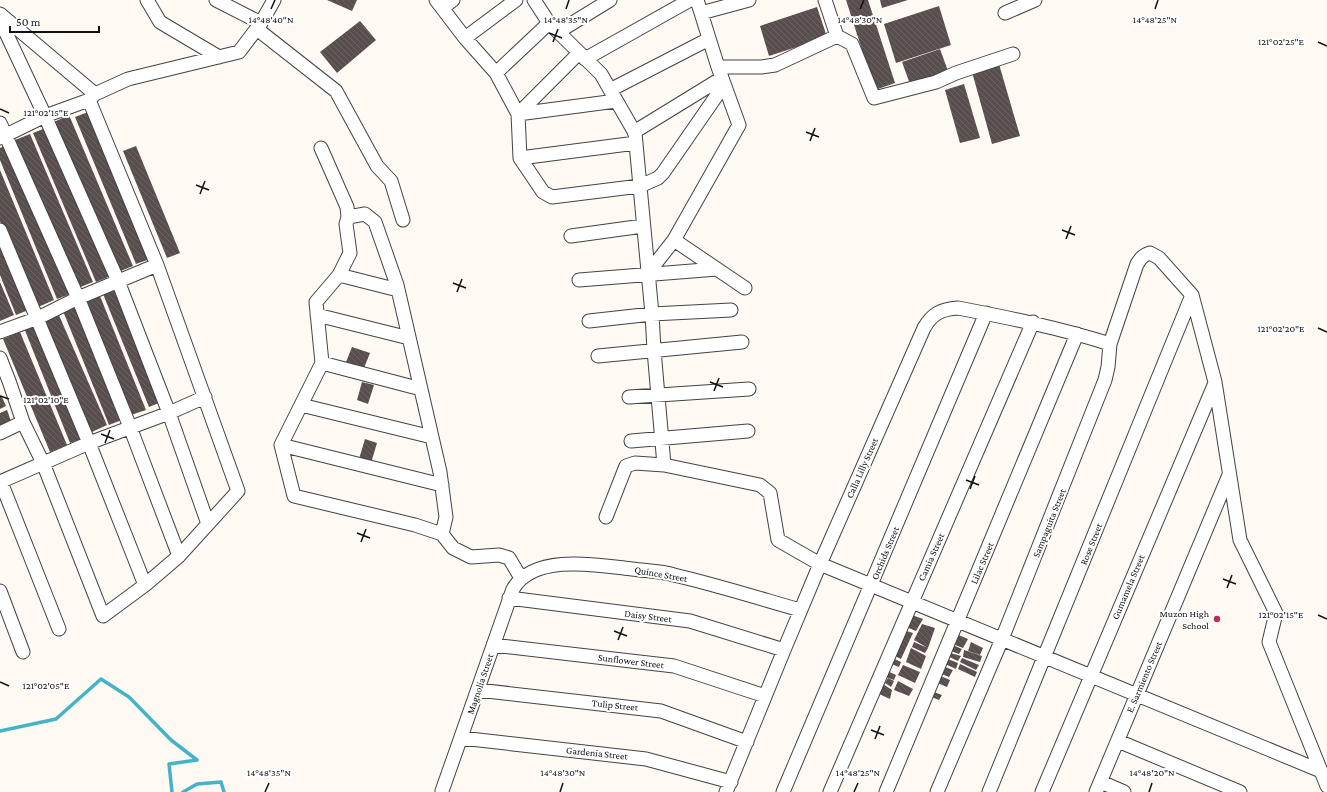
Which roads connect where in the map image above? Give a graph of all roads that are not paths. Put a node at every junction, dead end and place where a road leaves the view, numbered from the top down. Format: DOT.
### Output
graph roads {
  1 [pos="147,0"];
  2 [pos="216,0"];
  3 [pos="274,0"];
  4 [pos="453,0"];
  5 [pos="516,0"];
  6 [pos="534,0"];
  7 [pos="610,0"];
  8 [pos="690,0"];
  9 [pos="697,0"];
  10 [pos="825,0"];
  11 [pos="1035,0"];
  12 [pos="745,1"];
  13 [pos="439,4"];
  14 [pos="701,13"];
  15 [pos="1005,13"];
  16 [pos="0,14"];
  17 [pos="0,20"];
  18 [pos="259,26"];
  19 [pos="554,28"];
  20 [pos="837,36"];
  21 [pos="465,38"];
  22 [pos="709,39"];
  23 [pos="1013,54"];
  24 [pos="582,56"];
  25 [pos="219,57"];
  26 [pos="496,73"];
  27 [pos="721,77"];
  28 [pos="613,95"];
  29 [pos="92,97"];
  30 [pos="518,114"];
  31 [pos="45,116"];
  32 [pos="0,123"];
  33 [pos="3,137"];
  34 [pos="635,137"];
  35 [pos="320,148"];
  36 [pos="520,158"];
  37 [pos="640,186"];
  38 [pos="348,217"];
  39 [pos="403,220"];
  40 [pos="643,226"];
  41 [pos="0,230"];
  42 [pos="571,236"];
  43 [pos="674,240"];
  44 [pos="157,265"];
  45 [pos="717,269"];
  46 [pos="648,273"];
  47 [pos="339,275"];
  48 [pos="578,280"];
  49 [pos="118,281"];
  50 [pos="745,288"];
  51 [pos="398,290"];
  52 [pos="1192,295"];
  53 [pos="78,298"];
  54 [pos="731,310"];
  55 [pos="986,313"];
  56 [pos="652,314"];
  57 [pos="317,315"];
  58 [pos="38,318"];
  59 [pos="589,321"];
  60 [pos="1033,322"];
  61 [pos="0,332"];
  62 [pos="1077,334"];
  63 [pos="409,338"];
  64 [pos="742,342"];
  65 [pos="1110,344"];
  66 [pos="654,350"];
  67 [pos="598,356"];
  68 [pos="0,358"];
  69 [pos="322,363"];
  70 [pos="1215,382"];
  71 [pos="5,383"];
  72 [pos="421,389"];
  73 [pos="749,389"];
  74 [pos="658,396"];
  75 [pos="204,397"];
  76 [pos="629,397"];
  77 [pos="301,405"];
  78 [pos="169,413"];
  79 [pos="23,422"];
  80 [pos="130,427"];
  81 [pos="748,431"];
  82 [pos="0,433"];
  83 [pos="432,437"];
  84 [pos="662,438"];
  85 [pos="631,441"];
  86 [pos="89,444"];
  87 [pos="281,445"];
  88 [pos="43,463"];
  89 [pos="664,466"];
  90 [pos="1230,474"];
  91 [pos="0,482"];
  92 [pos="442,486"];
  93 [pos="606,517"];
  94 [pos="208,524"];
  95 [pos="442,534"];
  96 [pos="179,556"];
  97 [pos="820,564"];
  98 [pos="521,578"];
  99 [pos="145,585"];
  100 [pos="872,585"];
  101 [pos="0,591"];
  102 [pos="509,598"];
  103 [pos="912,602"];
  104 [pos="800,610"];
  105 [pos="958,621"];
  106 [pos="60,629"];
  107 [pos="1002,639"];
  108 [pos="493,645"];
  109 [pos="784,650"];
  110 [pos="23,652"];
  111 [pos="1044,657"];
  112 [pos="1091,676"];
  113 [pos="478,690"];
  114 [pos="1137,695"];
  115 [pos="765,696"];
  116 [pos="461,738"];
  117 [pos="1118,741"];
  118 [pos="747,742"];
  119 [pos="1321,771"];
  120 [pos="1327,786"];
  121 [pos="728,787"];
  122 [pos="1098,787"];
  123 [pos="446,792"];
  124 [pos="783,792"];
  125 [pos="830,792"];
  126 [pos="886,792"];
  127 [pos="936,792"];
  128 [pos="989,792"];
  129 [pos="1042,792"];
  130 [pos="1124,792"];
  131 [pos="1240,792"];
  1 -- 25 [label="street"];
  2 -- 18 [label="street"];
  3 -- 18 [label="street"];
  4 -- 13 [label="street"];
  5 -- 21 [label="street"];
  6 -- 19 [label="street"];
  7 -- 19 [label="street"];
  8 -- 24 [label="street"];
  9 -- 14 [label="street"];
  10 -- 20 [label="street"];
  11 -- 15 [label="street"];
  12 -- 14 [label="street"];
  13 -- 21 [label="street"];
  14 -- 22 [label="street"];
  16 -- 29 [label="street"];
  17 -- 31 [label="street"];
  18 -- 25 [label="street"];
  18 -- 39 [label="street"];
  19 -- 24 [label="street"];
  19 -- 26 [label="street"];
  20 -- 23 [label="street"];
  20 -- 27 [label="street"];
  21 -- 26 [label="street"];
  22 -- 27 [label="street"];
  22 -- 28 [label="street"];
  24 -- 28 [label="street"];
  24 -- 30 [label="street"];
  25 -- 29 [label="street"];
  26 -- 30 [label="street"];
  27 -- 34 [label="street"];
  27 -- 37 [label="street"];
  27 -- 43 [label="street"];
  28 -- 30 [label="street"];
  28 -- 34 [label="street"];
  29 -- 31 [label="street"];
  29 -- 44 [label="street"];
  30 -- 36 [label="street"];
  31 -- 33 [label="street"];
  31 -- 49 [label="street"];
  32 -- 33 [label="street"];
  33 -- 53 [label="street"];
  34 -- 36 [label="street"];
  34 -- 37 [label="street"];
  35 -- 38 [label="street"];
  36 -- 37 [label="street"];
  37 -- 40 [label="street"];
  38 -- 47 [label="street"];
  38 -- 51 [label="street"];
  40 -- 42 [label="street"];
  40 -- 46 [label="street"];
  41 -- 58 [label="street"];
  43 -- 45 [label="street"];
  43 -- 46 [label="street"];
  44 -- 49 [label="street"];
  44 -- 75 [label="street"];
  45 -- 46 [label="street"];
  45 -- 50 [label="street"];
  46 -- 48 [label="street"];
  46 -- 56 [label="street"];
  47 -- 51 [label="street"];
  47 -- 57 [label="street"];
  49 -- 53 [label="street"];
  49 -- 78 [label="street"];
  51 -- 63 [label="street"];
  52 -- 65 [label="street, Sampaguita Street"];
  52 -- 70 [label="street"];
  52 -- 111 [label="street, Rose Street"];
  53 -- 58 [label="street"];
  53 -- 80 [label="street"];
  54 -- 56 [label="street"];
  55 -- 60 [label="street, Calla Lilly Street"];
  55 -- 97 [label="street, Calla Lilly Street"];
  55 -- 100 [label="street, Orchids Street"];
  56 -- 59 [label="street"];
  56 -- 66 [label="street"];
  57 -- 63 [label="street"];
  57 -- 69 [label="street"];
  58 -- 61 [label="street"];
  58 -- 86 [label="street"];
  60 -- 62 [label="street, Calla Lilly Street"];
  60 -- 103 [label="street, Camia Street"];
  62 -- 65 [label="street, Calla Lilly Street"];
  62 -- 105 [label="street, Lilac Street"];
  63 -- 72 [label="street"];
  64 -- 66 [label="street"];
  65 -- 107 [label="street, Sampaguita Street"];
  66 -- 67 [label="street"];
  66 -- 74 [label="street"];
  68 -- 71 [label="street"];
  69 -- 72 [label="street"];
  69 -- 77 [label="street"];
  70 -- 90 [label="street"];
  70 -- 112 [label="street, Gumamela Street"];
  71 -- 79 [label="street"];
  72 -- 83 [label="street"];
  73 -- 74 [label="street"];
  74 -- 76 [label="street"];
  74 -- 84 [label="street"];
  75 -- 78 [label="street"];
  75 -- 94 [label="street"];
  77 -- 83 [label="street"];
  77 -- 87 [label="street"];
  78 -- 80 [label="street"];
  78 -- 94 [label="street"];
  79 -- 82 [label="street"];
  79 -- 88 [label="street"];
  80 -- 86 [label="street"];
  80 -- 96 [label="street"];
  81 -- 84 [label="street"];
  83 -- 92 [label="street"];
  84 -- 85 [label="street"];
  84 -- 89 [label="street"];
  86 -- 88 [label="street"];
  86 -- 99 [label="street"];
  87 -- 92 [label="street"];
  87 -- 95 [label="street"];
  88 -- 91 [label="street"];
  88 -- 99 [label="street"];
  89 -- 93 [label="street"];
  89 -- 97 [label="street"];
  90 -- 114 [label="street, E. Sarmiento Street"];
  90 -- 119 [label="street"];
  91 -- 106 [label="street"];
  92 -- 95 [label="street"];
  94 -- 96 [label="street"];
  95 -- 98 [label="street"];
  96 -- 99 [label="street"];
  97 -- 100 [label="street"];
  97 -- 104 [label="street, Calla Lilly Street"];
  98 -- 102 [label="street, Magnolia Street"];
  98 -- 104 [label="street, Quince Street"];
  100 -- 103 [label="street"];
  100 -- 124 [label="street, Orchids Street"];
  101 -- 110 [label="street"];
  102 -- 108 [label="street, Magnolia Street"];
  102 -- 109 [label="street, Daisy Street"];
  103 -- 105 [label="street"];
  103 -- 125 [label="street, Camia Street"];
  104 -- 109 [label="street, Calla Lilly Street"];
  105 -- 107 [label="street"];
  105 -- 126 [label="street, Lilac Street"];
  107 -- 111 [label="street"];
  107 -- 127 [label="street, Sampaguita Street"];
  108 -- 113 [label="street, Magnolia Street"];
  108 -- 115 [label="street, Sunflower Street"];
  109 -- 115 [label="street, Calla Lilly Street"];
  111 -- 112 [label="street"];
  111 -- 128 [label="street, Rose Street"];
  112 -- 114 [label="street"];
  112 -- 129 [label="street, Gumamela Street"];
  113 -- 116 [label="street, Magnolia Street"];
  113 -- 118 [label="street, Tulip Street"];
  114 -- 117 [label="street, E. Sarmiento Street"];
  114 -- 119 [label="street"];
  115 -- 118 [label="street, Calla Lilly Street"];
  116 -- 121 [label="street, Gardenia Street"];
  116 -- 123 [label="street, Magnolia Street"];
  117 -- 122 [label="street, E. Sarmiento Street"];
  117 -- 131 [label="street"];
  118 -- 121 [label="street, Calla Lilly Street"];
  119 -- 120 [label="street"];
  122 -- 130 [label="street"];
}
